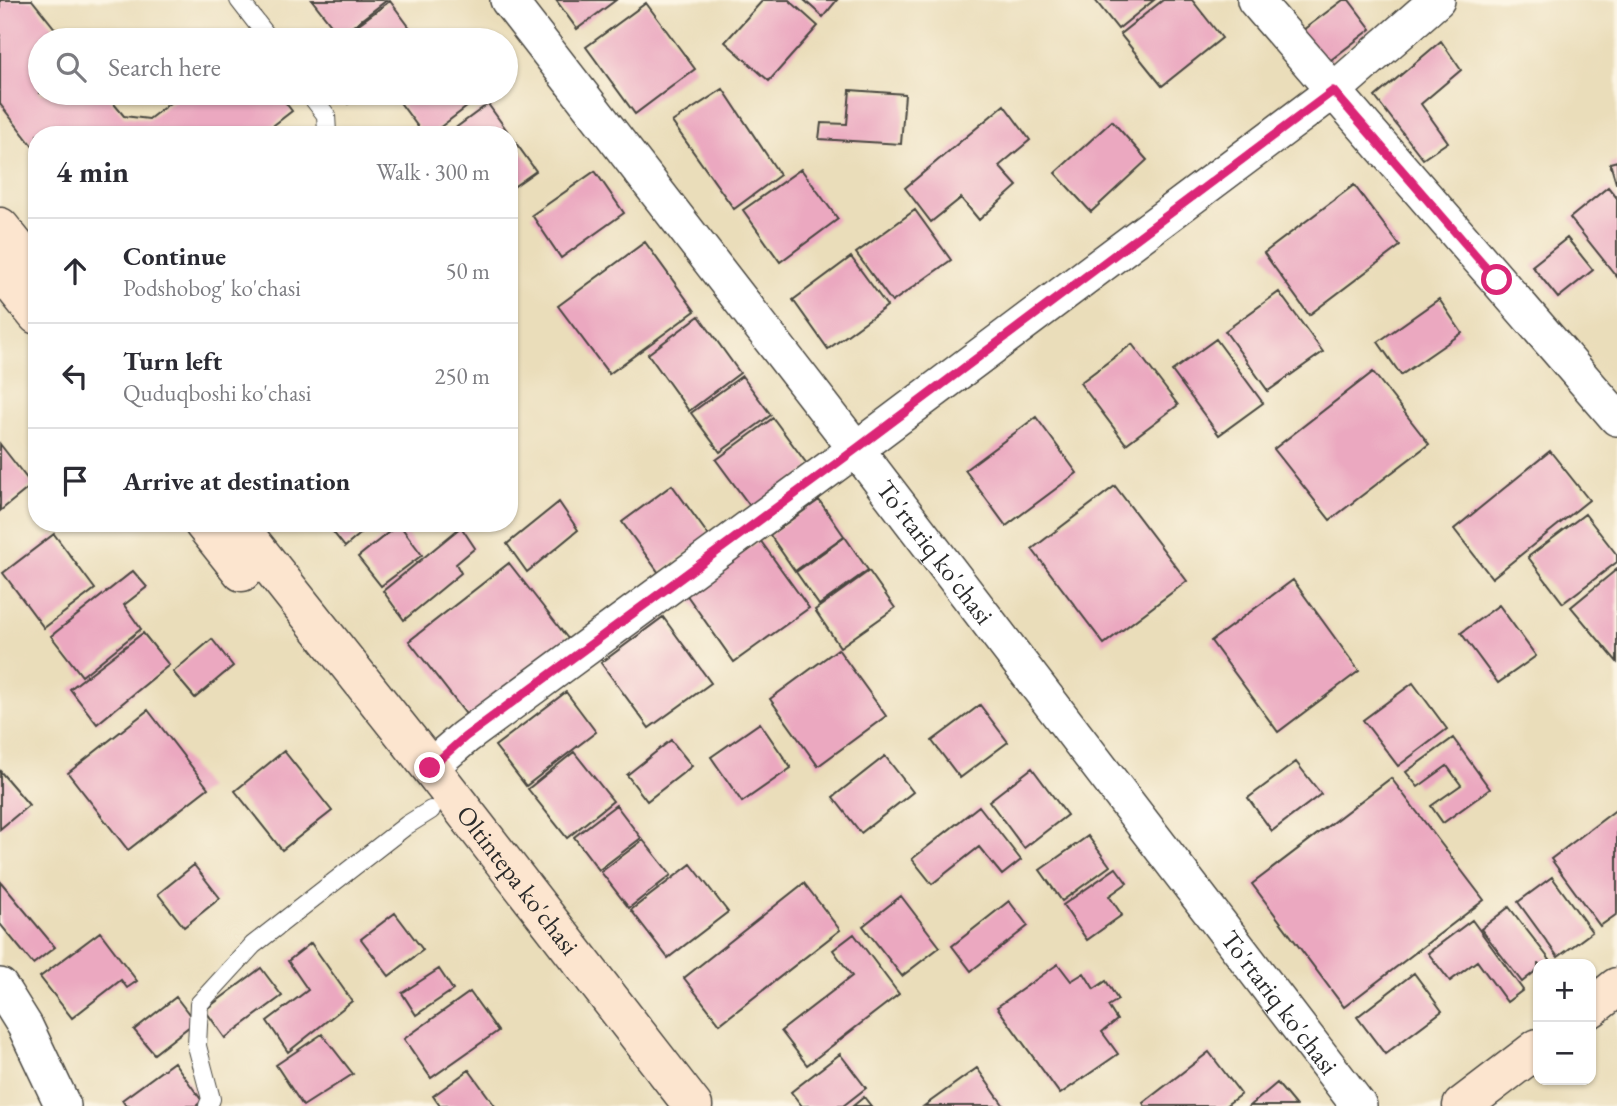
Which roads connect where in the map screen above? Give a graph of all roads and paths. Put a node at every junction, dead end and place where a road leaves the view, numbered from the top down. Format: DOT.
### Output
graph roads {
  1 [pos="239,0"];
  2 [pos="508,0"];
  3 [pos="1255,0"];
  4 [pos="1437,0"];
  5 [pos="261,28"];
  6 [pos="1333,91"];
  7 [pos="318,105"];
  8 [pos="327,126"];
  9 [pos="0,227"];
  10 [pos="28,262"];
  11 [pos="0,269"];
  12 [pos="28,304"];
  13 [pos="1617,418"];
  14 [pos="856,449"];
  15 [pos="211,532"];
  16 [pos="242,532"];
  17 [pos="424,787"];
  18 [pos="0,986"];
  19 [pos="1617,988"];
  20 [pos="1596,1003"];
  21 [pos="1533,1052"];
  22 [pos="63,1106"];
  23 [pos="208,1106"];
  24 [pos="659,1106"];
  25 [pos="692,1106"];
  26 [pos="1359,1106"];
  27 [pos="1462,1106"];
  1 -- 5 [label="lane"];
  2 -- 14 [label="street, To'rtariq ko'chasi"];
  3 -- 6 [label="street"];
  4 -- 6 [label="street"];
  6 -- 13 [label="street"];
  6 -- 14 [label="street"];
  7 -- 8 [label="lane"];
  9 -- 10 [label="main road"];
  11 -- 12 [label="main road"];
  14 -- 17 [label="street"];
  14 -- 26 [label="street, To'rtariq ko'chasi"];
  15 -- 17 [label="main road, Oltintepa ko'chasi"];
  16 -- 17 [label="main road, Oltintepa ko'chasi"];
  17 -- 23 [label="lane"];
  17 -- 24 [label="main road, Oltintepa ko'chasi"];
  17 -- 25 [label="main road, Oltintepa ko'chasi"];
  18 -- 22 [label="street"];
  19 -- 20 [label="main road"];
  21 -- 27 [label="main road"];
}
